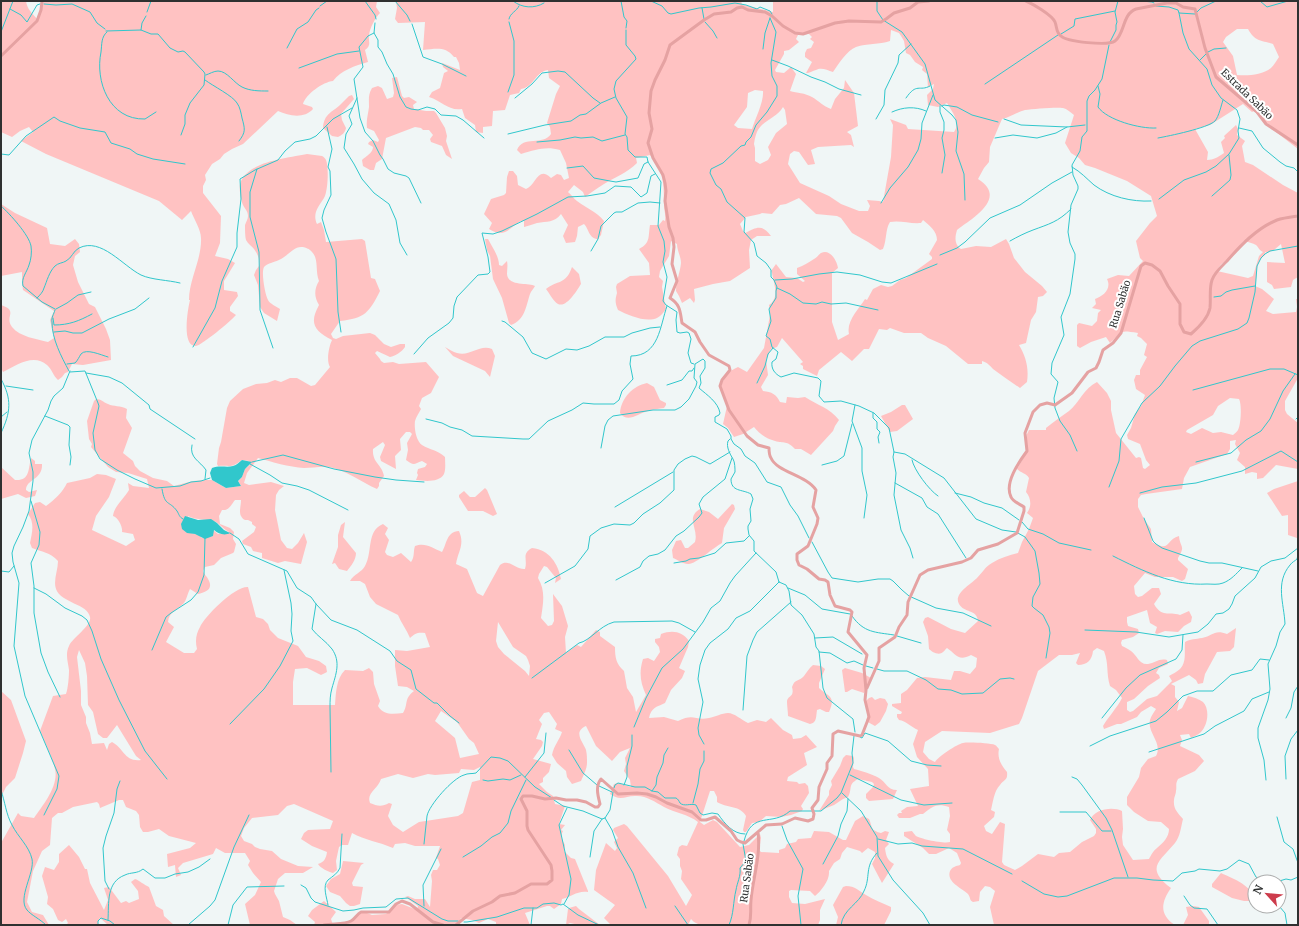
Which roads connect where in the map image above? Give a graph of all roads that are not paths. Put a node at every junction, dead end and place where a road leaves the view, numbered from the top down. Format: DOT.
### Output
graph roads {
  1 [pos="42,1"];
  2 [pos="929,1"];
  3 [pos="1026,1"];
  4 [pos="1,56"];
  5 [pos="1298,145"];
  6 [pos="1298,216"];
  7 [pos="866,690"];
  8 [pos="758,832"];
  9 [pos="324,925"];
  10 [pos="443,925"];
  11 [pos="456,925"];
  12 [pos="748,925"];
  1 -- 4 [label="street"];
  2 -- 7 [label="street"];
  3 -- 5 [label="street, Estrada Sabäo"];
  6 -- 7 [label="street, Rua Sabäo"];
  7 -- 8 [label="street"];
  8 -- 11 [label="street"];
  8 -- 12 [label="street, Rua Sabäo"];
  9 -- 10 [label="street"];
}
